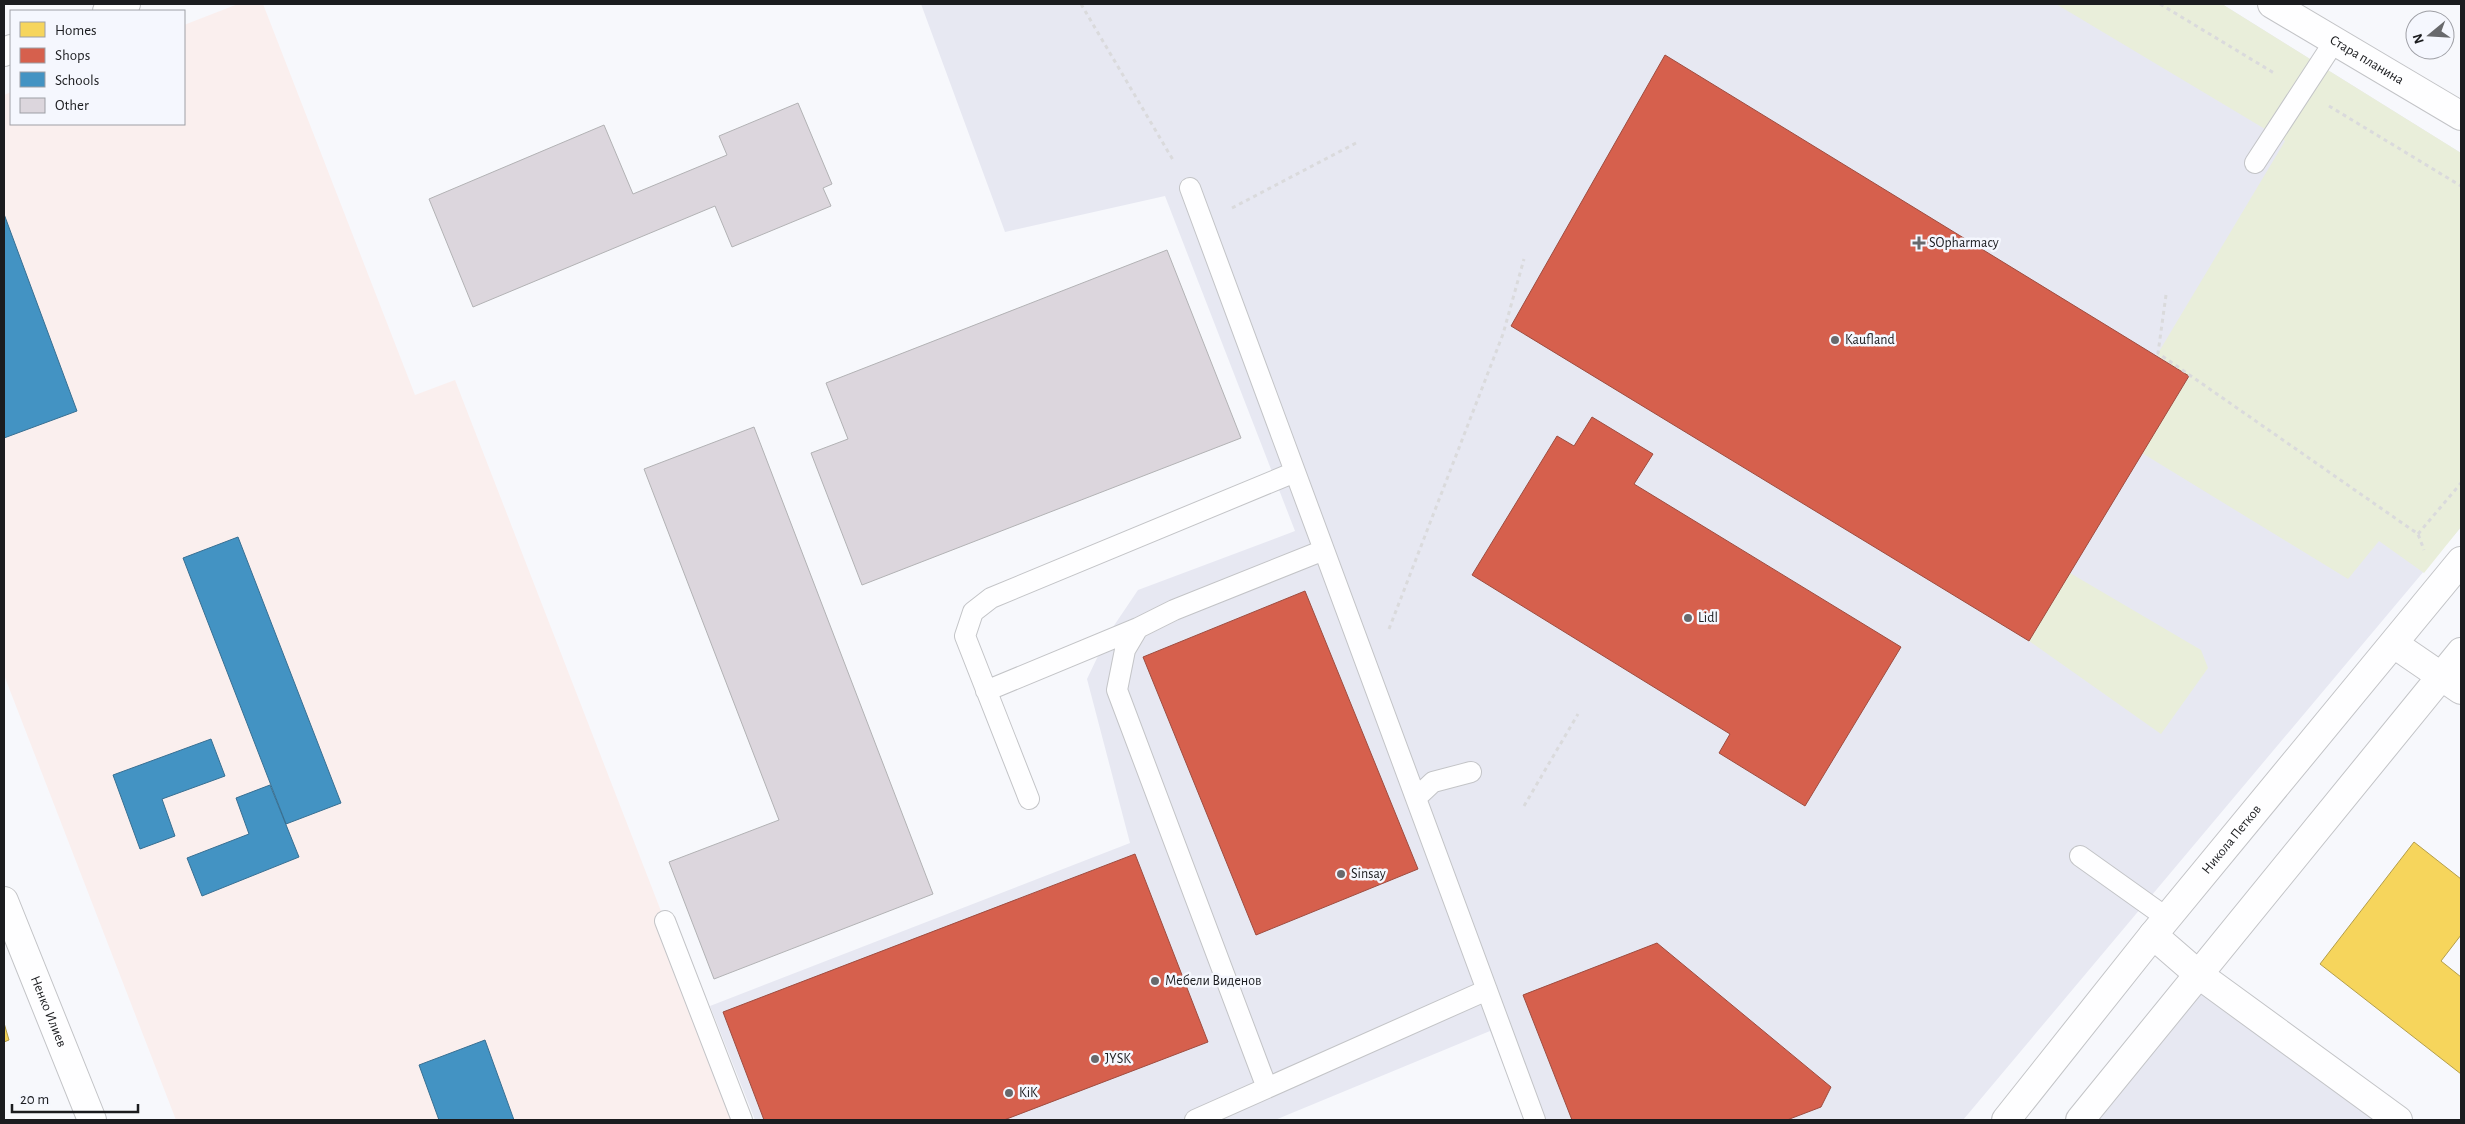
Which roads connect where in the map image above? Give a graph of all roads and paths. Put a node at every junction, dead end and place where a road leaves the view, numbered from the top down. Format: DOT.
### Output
graph roads {
  1 [pos="126,4"];
  2 [pos="1081,4"];
  3 [pos="2272,4"];
  4 [pos="110,10"];
  5 [pos="2334,42"];
  6 [pos="2461,116"];
  7 [pos="1356,143"];
  8 [pos="2255,164"];
  9 [pos="1190,188"];
  10 [pos="1203,224"];
  11 [pos="1524,259"];
  12 [pos="2166,295"];
  13 [pos="1295,472"];
  14 [pos="2461,483"];
  15 [pos="2418,534"];
  16 [pos="1324,550"];
  17 [pos="2461,561"];
  18 [pos="2440,587"];
  19 [pos="1138,628"];
  20 [pos="2394,644"];
  21 [pos="2461,652"];
  22 [pos="1371,676"];
  23 [pos="2452,684"];
  24 [pos="986,690"];
  25 [pos="1578,714"];
  26 [pos="1471,772"];
  27 [pos="1416,798"];
  28 [pos="1029,799"];
  29 [pos="1524,806"];
  30 [pos="2080,856"];
  31 [pos="4,902"];
  32 [pos="665,922"];
  33 [pos="2160,926"];
  34 [pos="2198,974"];
  35 [pos="1487,990"];
  36 [pos="1267,1088"];
  37 [pos="92,1120"];
  38 [pos="742,1120"];
  39 [pos="1195,1120"];
  40 [pos="1535,1120"];
  41 [pos="2006,1120"];
  42 [pos="2080,1120"];
  43 [pos="2398,1120"];
  1 -- 4 [label="main road"];
  2 -- 9 [label="path"];
  3 -- 5 [label="main road, Стара планина"];
  5 -- 6 [label="main road, Стара планина"];
  5 -- 8 [label="lane"];
  7 -- 10 [label="path"];
  9 -- 10 [label="lane"];
  10 -- 13 [label="lane"];
  11 -- 22 [label="path"];
  12 -- 15 [label="path"];
  13 -- 16 [label="lane"];
  13 -- 24 [label="lane"];
  14 -- 15 [label="path"];
  15 -- 18 [label="path"];
  16 -- 19 [label="lane"];
  16 -- 22 [label="lane"];
  17 -- 18 [label="main road, Никола Петков"];
  18 -- 20 [label="main road, Никола Петков"];
  19 -- 24 [label="lane"];
  19 -- 36 [label="lane"];
  20 -- 23 [label="main road"];
  20 -- 33 [label="main road, Никола Петков"];
  21 -- 23 [label="main road"];
  22 -- 27 [label="lane"];
  23 -- 34 [label="main road"];
  24 -- 28 [label="lane"];
  25 -- 29 [label="path"];
  26 -- 27 [label="lane"];
  27 -- 35 [label="lane"];
  30 -- 33 [label="lane"];
  31 -- 37 [label="main road, Ненко Илиев"];
  32 -- 38 [label="lane"];
  33 -- 34 [label="main road"];
  33 -- 41 [label="main road, Никола Петков"];
  34 -- 42 [label="main road"];
  34 -- 43 [label="main road"];
  35 -- 36 [label="lane"];
  35 -- 40 [label="lane"];
  36 -- 39 [label="lane"];
}
